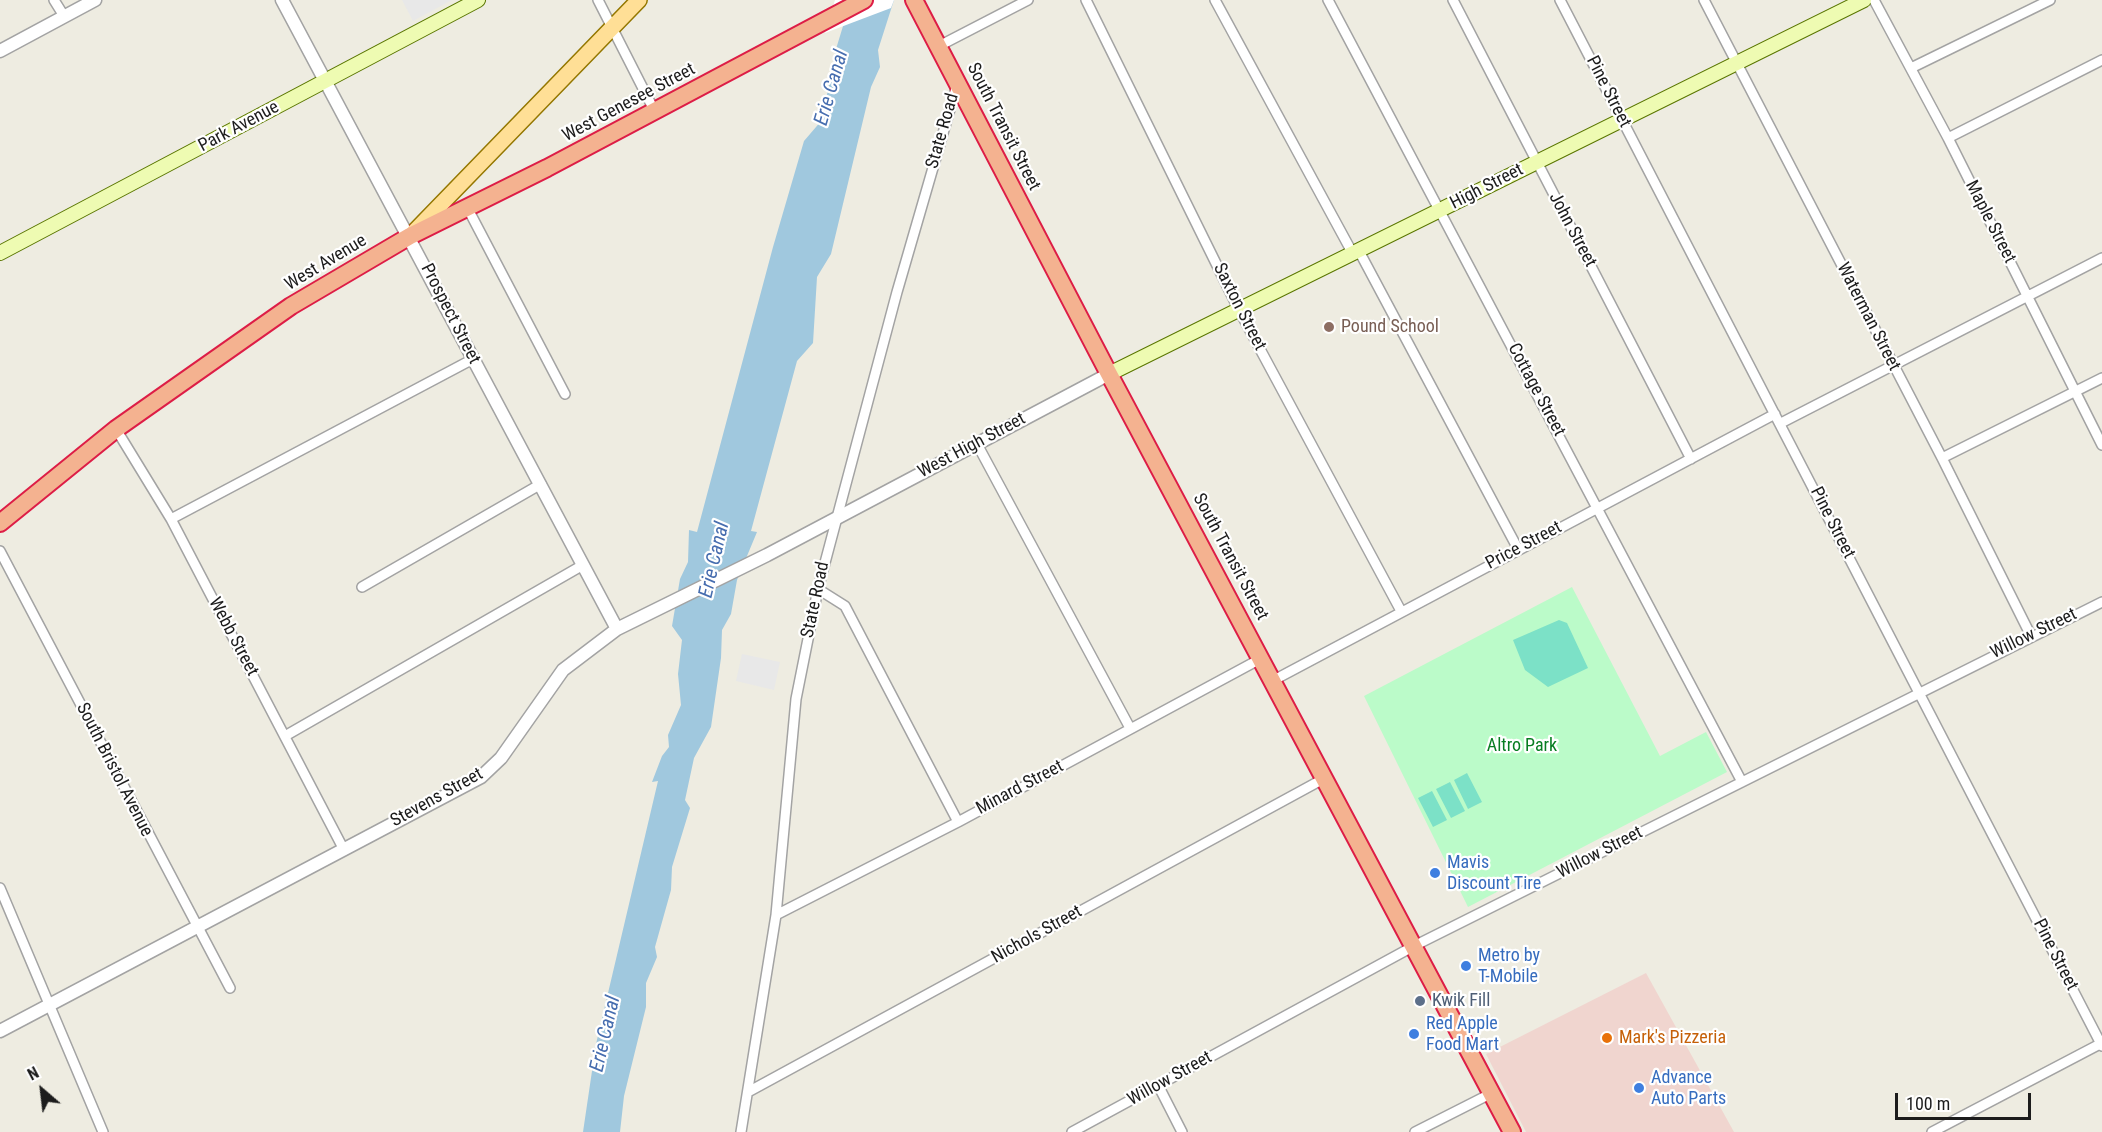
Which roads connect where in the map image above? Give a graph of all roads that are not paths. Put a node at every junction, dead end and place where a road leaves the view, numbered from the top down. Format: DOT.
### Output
graph roads {
  1 [pos="54,0"];
  2 [pos="95,0"];
  3 [pos="282,0"];
  4 [pos="478,0"];
  5 [pos="598,0"];
  6 [pos="639,0"];
  7 [pos="864,0"];
  8 [pos="914,0"];
  9 [pos="1028,0"];
  10 [pos="1086,0"];
  11 [pos="1215,0"];
  12 [pos="1328,0"];
  13 [pos="1453,0"];
  14 [pos="1560,0"];
  15 [pos="1704,0"];
  16 [pos="1874,0"];
  17 [pos="2050,0"];
  18 [pos="1860,1"];
  19 [pos="839,9"];
  20 [pos="64,16"];
  21 [pos="612,28"];
  22 [pos="939,46"];
  23 [pos="0,51"];
  24 [pos="2102,60"];
  25 [pos="1736,63"];
  26 [pos="1911,68"];
  27 [pos="326,82"];
  28 [pos="958,82"];
  29 [pos="655,112"];
  30 [pos="1623,122"];
  31 [pos="1948,138"];
  32 [pos="1537,162"];
  33 [pos="468,209"];
  34 [pos="1442,210"];
  35 [pos="410,236"];
  36 [pos="0,253"];
  37 [pos="1356,253"];
  38 [pos="2102,258"];
  39 [pos="2027,296"];
  40 [pos="1239,310"];
  41 [pos="473,359"];
  42 [pos="1893,365"];
  43 [pos="1109,374"];
  44 [pos="2102,378"];
  45 [pos="2075,392"];
  46 [pos="565,394"];
  47 [pos="1778,419"];
  48 [pos="116,429"];
  49 [pos="977,444"];
  50 [pos="2102,445"];
  51 [pos="1942,458"];
  52 [pos="1691,459"];
  53 [pos="541,484"];
  54 [pos="1598,507"];
  55 [pos="171,519"];
  56 [pos="835,519"];
  57 [pos="0,523"];
  58 [pos="1518,549"];
  59 [pos="0,551"];
  60 [pos="583,565"];
  61 [pos="362,587"];
  62 [pos="818,589"];
  63 [pos="2102,602"];
  64 [pos="1401,611"];
  65 [pos="617,629"];
  66 [pos="2031,636"];
  67 [pos="1262,658"];
  68 [pos="1274,680"];
  69 [pos="1918,691"];
  70 [pos="1130,728"];
  71 [pos="285,736"];
  72 [pos="1325,778"];
  73 [pos="1742,782"];
  74 [pos="958,822"];
  75 [pos="343,848"];
  76 [pos="0,888"];
  77 [pos="776,915"];
  78 [pos="195,926"];
  79 [pos="1414,946"];
  80 [pos="230,988"];
  81 [pos="51,1004"];
  82 [pos="0,1031"];
  83 [pos="2101,1045"];
  84 [pos="1158,1085"];
  85 [pos="748,1092"];
  86 [pos="1492,1093"];
  87 [pos="103,1132"];
  88 [pos="741,1132"];
  89 [pos="1072,1132"];
  90 [pos="1182,1132"];
  91 [pos="1415,1132"];
  92 [pos="1512,1132"];
  93 [pos="1932,1132"];
  1 -- 20 [label="street"];
  2 -- 20 [label="street"];
  3 -- 27 [label="street, Prospect Street"];
  4 -- 27 [label="main road, Park Avenue"];
  5 -- 21 [label="street"];
  6 -- 21 [label="main road, West Avenue"];
  7 -- 19 [label="highway, West Genesee Street"];
  8 -- 22 [label="highway, South Transit Street"];
  9 -- 22 [label="street"];
  10 -- 40 [label="street, Saxton Street"];
  11 -- 37 [label="street"];
  12 -- 34 [label="street, Cottage Street"];
  13 -- 32 [label="street, John Street"];
  14 -- 30 [label="street, Pine Street"];
  15 -- 25 [label="street, Waterman Street"];
  16 -- 26 [label="street, Maple Street"];
  17 -- 26 [label="street"];
  18 -- 25 [label="main road, High Street"];
  19 -- 29 [label="highway, West Genesee Street"];
  20 -- 23 [label="street"];
  21 -- 29 [label="street"];
  21 -- 35 [label="main road, West Avenue"];
  22 -- 28 [label="highway, South Transit Street"];
  24 -- 31 [label="street"];
  25 -- 30 [label="main road, High Street"];
  25 -- 42 [label="street, Waterman Street"];
  26 -- 31 [label="street, Maple Street"];
  27 -- 35 [label="street, Prospect Street"];
  27 -- 36 [label="main road, Park Avenue"];
  28 -- 43 [label="highway, South Transit Street"];
  28 -- 56 [label="street, State Road"];
  29 -- 33 [label="highway, West Genesee Street"];
  30 -- 32 [label="main road, High Street"];
  30 -- 47 [label="street, Pine Street"];
  31 -- 39 [label="street, Maple Street"];
  32 -- 34 [label="main road, High Street"];
  32 -- 52 [label="street, John Street"];
  33 -- 35 [label="highway, West Genesee Street"];
  33 -- 46 [label="street"];
  34 -- 37 [label="main road, High Street"];
  34 -- 54 [label="street, Cottage Street"];
  35 -- 41 [label="street, Prospect Street"];
  35 -- 48 [label="highway, West Avenue"];
  37 -- 40 [label="main road, High Street"];
  37 -- 58 [label="street"];
  38 -- 39 [label="street, Price Street"];
  39 -- 42 [label="street, Price Street"];
  39 -- 45 [label="street, Maple Street"];
  40 -- 43 [label="main road, High Street"];
  40 -- 64 [label="street, Saxton Street"];
  41 -- 53 [label="street, Prospect Street"];
  41 -- 55 [label="street"];
  42 -- 47 [label="street, Price Street"];
  42 -- 51 [label="street, Waterman Street"];
  43 -- 49 [label="street, West High Street"];
  43 -- 67 [label="highway, South Transit Street"];
  44 -- 45 [label="street"];
  45 -- 50 [label="street, Maple Street"];
  45 -- 51 [label="street"];
  47 -- 52 [label="street, Price Street"];
  47 -- 69 [label="street, Pine Street"];
  48 -- 55 [label="street, Webb Street"];
  48 -- 57 [label="highway, West Avenue"];
  49 -- 56 [label="street, West High Street"];
  49 -- 70 [label="street"];
  51 -- 66 [label="street, Waterman Street"];
  52 -- 54 [label="street, Price Street"];
  53 -- 60 [label="street, Prospect Street"];
  53 -- 61 [label="street"];
  54 -- 58 [label="street, Price Street"];
  54 -- 73 [label="street, Cottage Street"];
  55 -- 71 [label="street, Webb Street"];
  56 -- 62 [label="street, State Road"];
  56 -- 65 [label="street, Stevens Street"];
  58 -- 64 [label="street, Price Street"];
  59 -- 78 [label="street, South Bristol Avenue"];
  60 -- 65 [label="street, Prospect Street"];
  60 -- 71 [label="street"];
  62 -- 74 [label="street"];
  62 -- 77 [label="street, State Road"];
  63 -- 66 [label="street, Willow Street"];
  64 -- 68 [label="street, Price Street"];
  65 -- 75 [label="street, Stevens Street"];
  66 -- 69 [label="street, Willow Street"];
  67 -- 68 [label="highway, South Transit Street"];
  67 -- 70 [label="street, Minard Street"];
  68 -- 72 [label="highway, South Transit Street"];
  69 -- 73 [label="street, Willow Street"];
  69 -- 83 [label="street, Pine Street"];
  70 -- 74 [label="street, Minard Street"];
  71 -- 75 [label="street, Webb Street"];
  72 -- 79 [label="highway, South Transit Street"];
  72 -- 85 [label="street, Nichols Street"];
  73 -- 79 [label="street, Willow Street"];
  74 -- 77 [label="street, Minard Street"];
  75 -- 78 [label="street, Stevens Street"];
  76 -- 81 [label="street"];
  77 -- 85 [label="street, State Road"];
  78 -- 80 [label="street, South Bristol Avenue"];
  78 -- 81 [label="street, Stevens Street"];
  79 -- 84 [label="street, Willow Street"];
  79 -- 86 [label="highway, South Transit Street"];
  81 -- 82 [label="street, Stevens Street"];
  81 -- 87 [label="street"];
  83 -- 93 [label="street"];
  84 -- 89 [label="street, Willow Street"];
  84 -- 90 [label="street"];
  85 -- 88 [label="street, State Road"];
  86 -- 91 [label="street"];
  86 -- 92 [label="highway, South Transit Street"];
}
